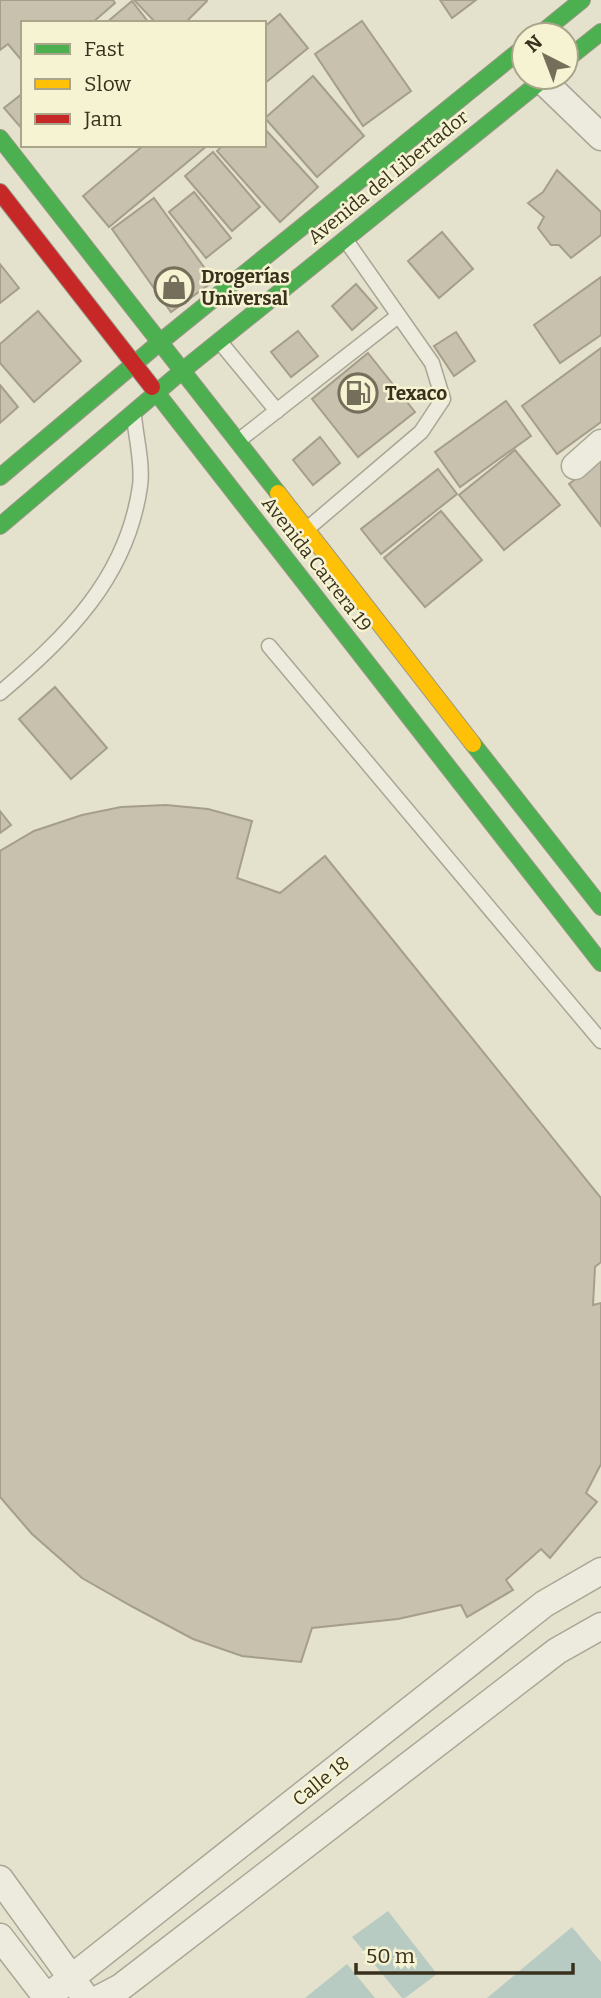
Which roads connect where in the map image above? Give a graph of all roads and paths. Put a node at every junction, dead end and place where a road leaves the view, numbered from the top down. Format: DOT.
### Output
graph roads {
  1 [pos="575,2"];
  2 [pos="554,21"];
  3 [pos="601,32"];
  4 [pos="580,49"];
  5 [pos="510,58"];
  6 [pos="528,91"];
  7 [pos="557,91"];
  8 [pos="601,137"];
  9 [pos="0,138"];
  10 [pos="0,192"];
  11 [pos="345,239"];
  12 [pos="398,316"];
  13 [pos="219,341"];
  14 [pos="159,343"];
  15 [pos="134,364"];
  16 [pos="182,371"];
  17 [pos="156,392"];
  18 [pos="277,411"];
  19 [pos="134,412"];
  20 [pos="237,442"];
  21 [pos="601,443"];
  22 [pos="575,466"];
  23 [pos="0,477"];
  24 [pos="0,526"];
  25 [pos="306,530"];
  26 [pos="270,646"];
  27 [pos="0,693"];
  28 [pos="601,907"];
  29 [pos="601,962"];
  30 [pos="601,1041"];
  31 [pos="601,1571"];
  32 [pos="601,1626"];
  33 [pos="0,1878"];
  34 [pos="0,1937"];
  35 [pos="79,1989"];
  36 [pos="47,1998"];
  37 [pos="100,1998"];
  1 -- 2 [label="main road"];
  3 -- 4 [label="main road"];
  5 -- 14 [label="main road, Avenida del Libertador"];
  6 -- 11 [label="main road, Avenida del Libertador"];
  7 -- 8 [label="street"];
  9 -- 14 [label="main road, Avenida Carrera 19"];
  10 -- 15 [label="main road, Avenida Carrera 19"];
  11 -- 12 [label="lane"];
  11 -- 13 [label="main road, Avenida del Libertador"];
  12 -- 18 [label="lane"];
  12 -- 25 [label="lane"];
  13 -- 16 [label="main road, Avenida del Libertador"];
  13 -- 18 [label="lane"];
  14 -- 15 [label="main road, Avenida del Libertador"];
  14 -- 16 [label="main road, Avenida Carrera 19"];
  15 -- 17 [label="main road, Avenida Carrera 19"];
  15 -- 23 [label="main road, Avenida del Libertador"];
  16 -- 17 [label="main road, Avenida del Libertador"];
  16 -- 20 [label="main road, Avenida Carrera 19"];
  17 -- 19 [label="main road, Avenida del Libertador"];
  17 -- 29 [label="main road, Avenida Carrera 19"];
  18 -- 20 [label="lane"];
  19 -- 24 [label="main road, Avenida del Libertador"];
  19 -- 27 [label="lane"];
  20 -- 25 [label="main road, Avenida Carrera 19"];
  21 -- 22 [label="street"];
  25 -- 28 [label="main road, Avenida Carrera 19"];
  26 -- 30 [label="lane"];
  31 -- 35 [label="street, Calle 18"];
  32 -- 37 [label="street, Calle 18"];
  33 -- 35 [label="street"];
  34 -- 36 [label="street"];
  35 -- 36 [label="street, Calle 18"];
}
